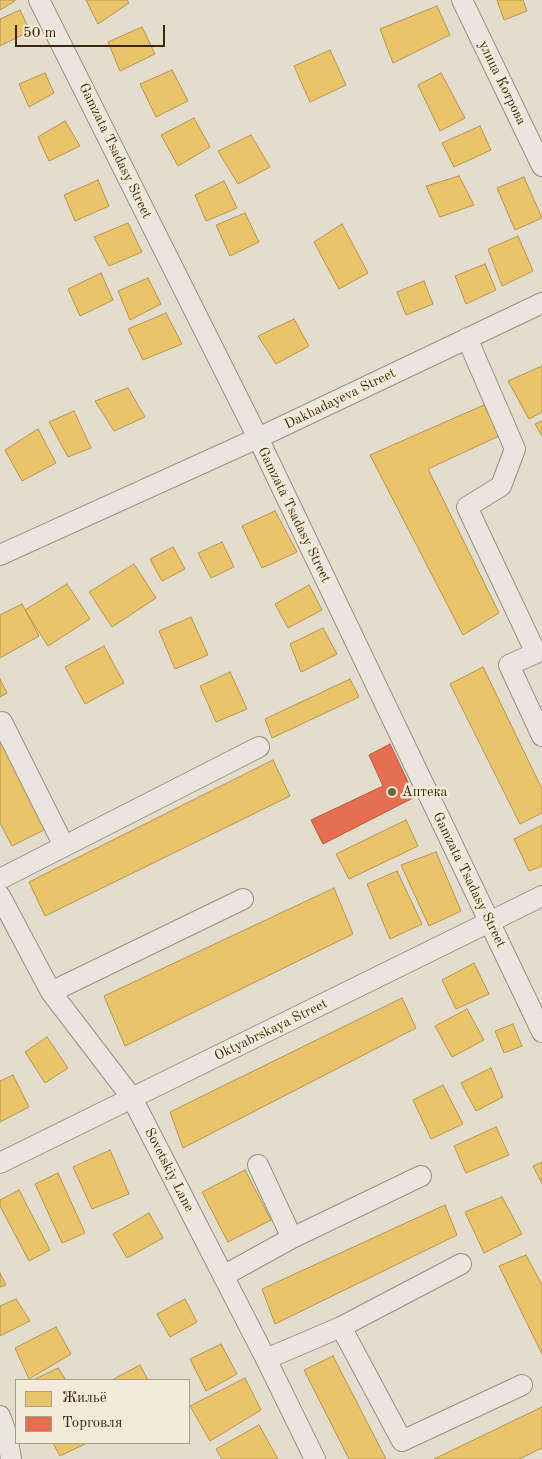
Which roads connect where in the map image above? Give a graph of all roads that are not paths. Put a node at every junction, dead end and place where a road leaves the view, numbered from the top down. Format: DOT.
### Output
graph roads {
  1 [pos="39,0"];
  2 [pos="462,0"];
  3 [pos="542,166"];
  4 [pos="542,303"];
  5 [pos="467,338"];
  6 [pos="258,438"];
  7 [pos="0,555"];
  8 [pos="539,652"];
  9 [pos="0,723"];
  10 [pos="542,736"];
  11 [pos="258,746"];
  12 [pos="64,846"];
  13 [pos="0,879"];
  14 [pos="0,896"];
  15 [pos="542,896"];
  16 [pos="243,899"];
  17 [pos="490,923"];
  18 [pos="51,992"];
  19 [pos="542,1032"];
  20 [pos="132,1098"];
  21 [pos="0,1163"];
  22 [pos="258,1166"];
  23 [pos="421,1176"];
  24 [pos="292,1238"];
  25 [pos="461,1264"];
  26 [pos="223,1276"];
  27 [pos="341,1327"];
  28 [pos="266,1359"];
  29 [pos="522,1386"];
  30 [pos="0,1416"];
  31 [pos="11,1459"];
  32 [pos="315,1459"];
  1 -- 6 [label="street, Gamzata Tsadasy Street"];
  2 -- 3 [label="street, улица Котрова"];
  4 -- 5 [label="street, Dakhadayeva Street"];
  5 -- 6 [label="street, Dakhadayeva Street"];
  5 -- 8 [label="street"];
  6 -- 7 [label="street, Dakhadayeva Street"];
  6 -- 17 [label="street, Gamzata Tsadasy Street"];
  8 -- 10 [label="street"];
  9 -- 12 [label="street"];
  11 -- 12 [label="street"];
  12 -- 13 [label="street"];
  14 -- 18 [label="street, Sovetskiy Lane"];
  15 -- 17 [label="street, Oktyabrskaya Street"];
  16 -- 18 [label="street"];
  17 -- 19 [label="street, Gamzata Tsadasy Street"];
  17 -- 20 [label="street, Oktyabrskaya Street"];
  18 -- 20 [label="street, Sovetskiy Lane"];
  20 -- 21 [label="street, Oktyabrskaya Street"];
  20 -- 26 [label="street, Sovetskiy Lane"];
  22 -- 24 [label="street"];
  23 -- 24 [label="street"];
  24 -- 26 [label="street"];
  25 -- 27 [label="street"];
  26 -- 28 [label="street, Sovetskiy Lane"];
  27 -- 28 [label="street"];
  27 -- 29 [label="street"];
  28 -- 32 [label="street, Sovetskiy Lane"];
  30 -- 31 [label="street"];
}
